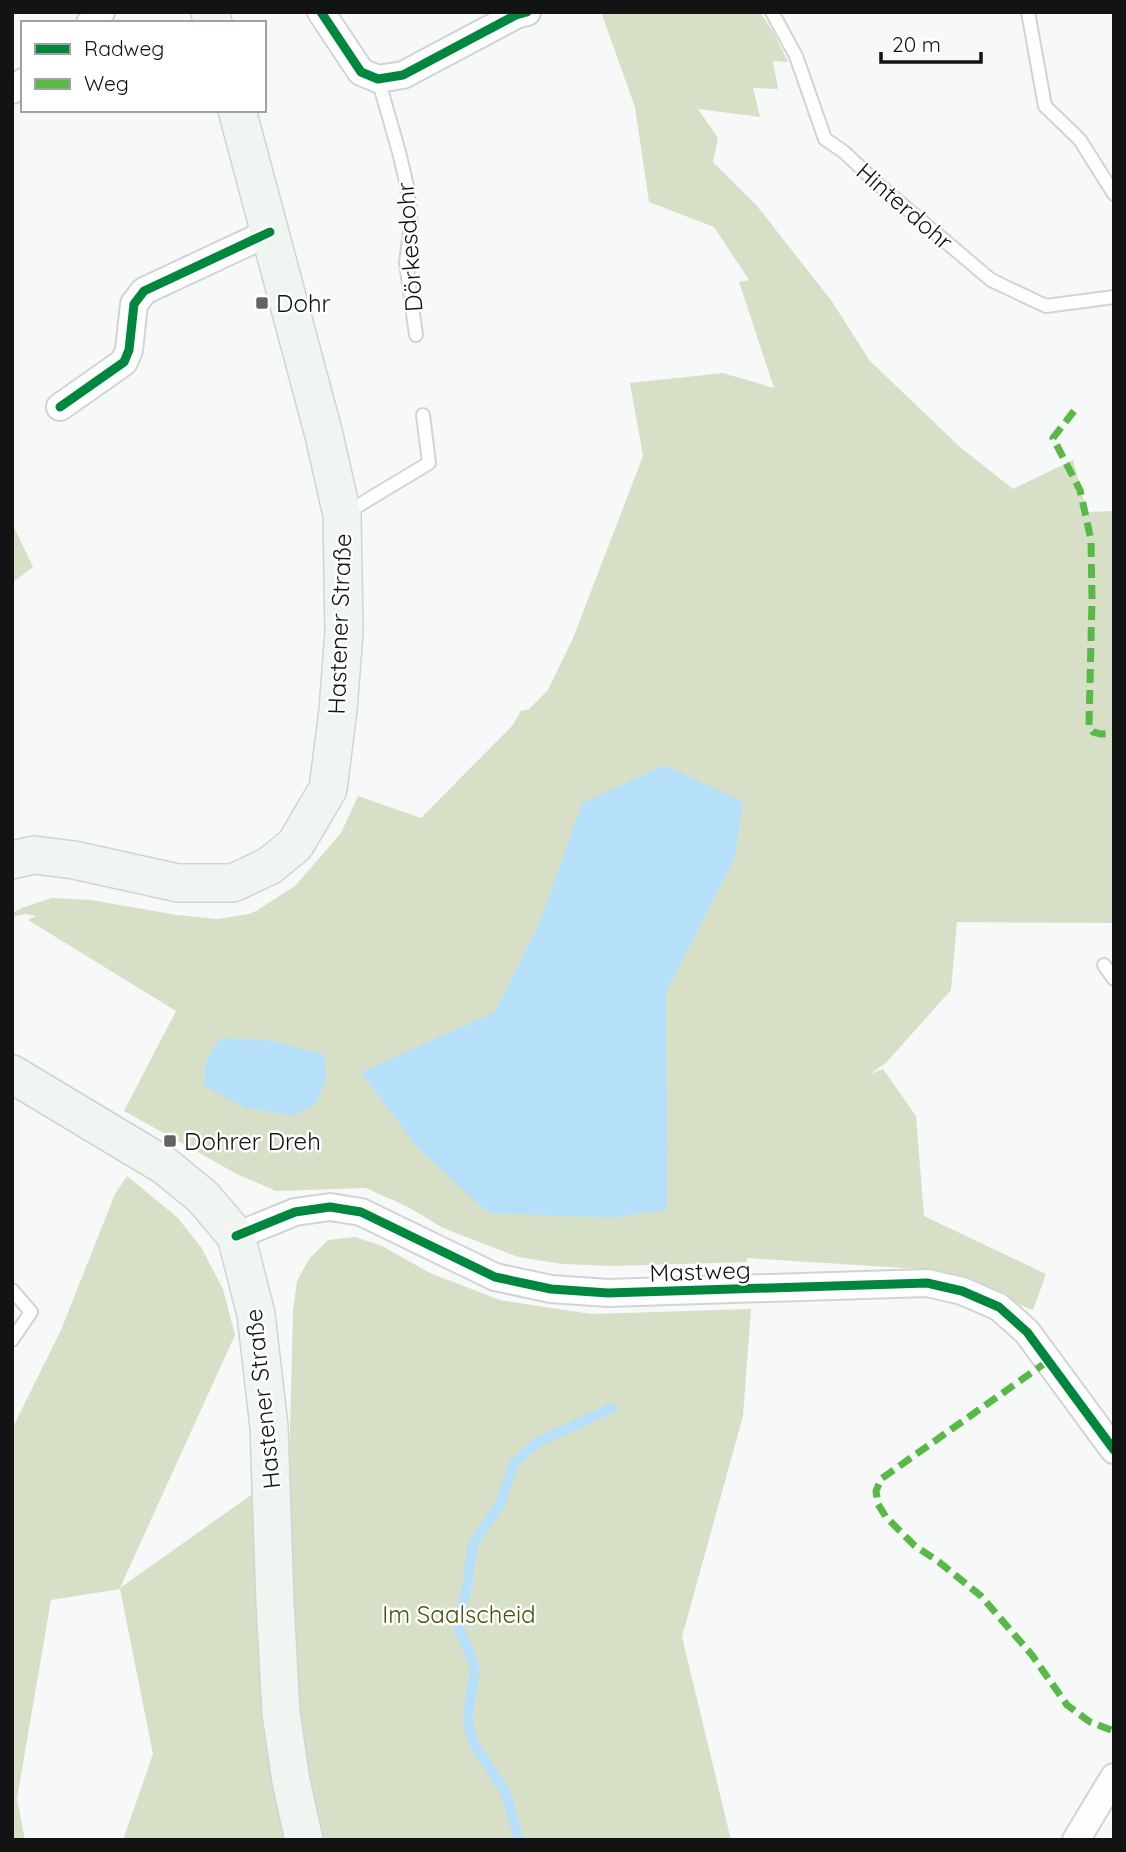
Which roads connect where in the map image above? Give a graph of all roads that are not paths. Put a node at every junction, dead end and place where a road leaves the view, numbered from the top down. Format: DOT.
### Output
graph roads {
  1 [pos="321,12"];
  2 [pos="527,12"];
  3 [pos="772,12"];
  4 [pos="1028,12"];
  5 [pos="378,79"];
  6 [pos="238,112"];
  7 [pos="1114,194"];
  8 [pos="270,232"];
  9 [pos="1114,297"];
  10 [pos="416,335"];
  11 [pos="60,407"];
  12 [pos="423,415"];
  13 [pos="342,515"];
  14 [pos="12,860"];
  15 [pos="1104,965"];
  16 [pos="1114,979"];
  17 [pos="12,1074"];
  18 [pos="236,1236"];
  19 [pos="12,1290"];
  20 [pos="12,1340"];
  21 [pos="1114,1450"];
  22 [pos="1114,1777"];
  23 [pos="304,1840"];
  24 [pos="1076,1840"];
  1 -- 5 [label="street"];
  2 -- 5 [label="street"];
  3 -- 9 [label="lane, Hinterdohr"];
  4 -- 7 [label="lane"];
  5 -- 10 [label="lane, Dörkesdohr"];
  6 -- 8 [label="main road, Hastener Straße"];
  8 -- 11 [label="street"];
  8 -- 13 [label="main road, Hastener Straße"];
  12 -- 13 [label="lane"];
  13 -- 14 [label="main road, Hastener Straße"];
  15 -- 16 [label="lane"];
  17 -- 18 [label="main road, Hastener Straße"];
  18 -- 21 [label="street, Mastweg"];
  18 -- 23 [label="main road, Hastener Straße"];
  19 -- 20 [label="lane"];
  22 -- 24 [label="street"];
}
